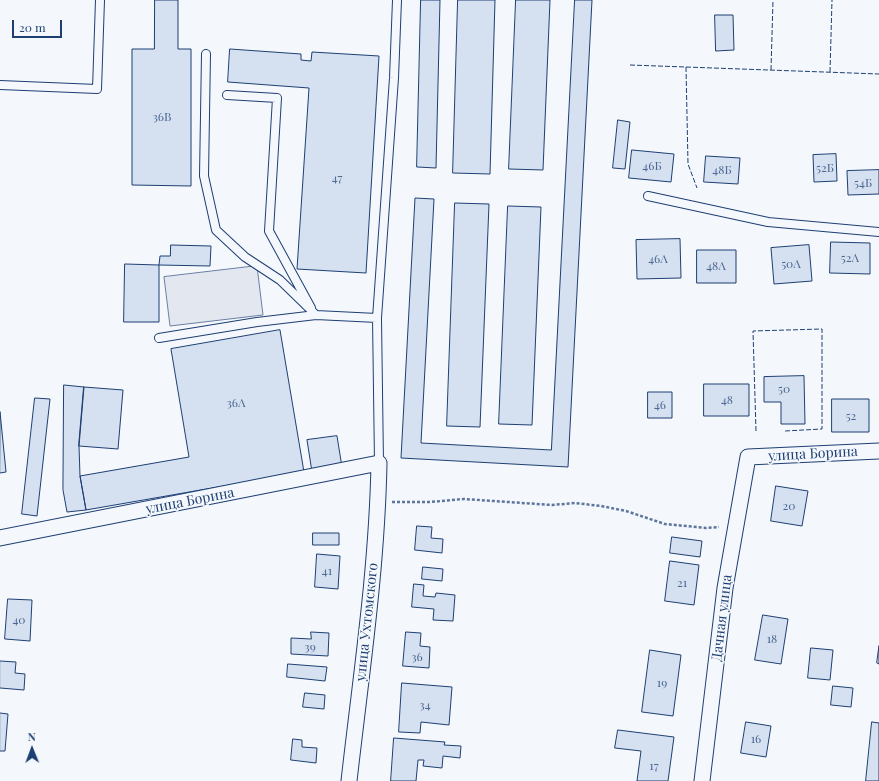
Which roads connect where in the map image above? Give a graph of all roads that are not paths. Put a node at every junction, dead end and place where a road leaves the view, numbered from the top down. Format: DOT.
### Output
graph roads {
  1 [pos="100,0"];
  2 [pos="397,0"];
  3 [pos="206,54"];
  4 [pos="0,85"];
  5 [pos="227,95"];
  6 [pos="648,196"];
  7 [pos="879,232"];
  8 [pos="316,315"];
  9 [pos="377,318"];
  10 [pos="160,338"];
  11 [pos="879,451"];
  12 [pos="748,457"];
  13 [pos="379,463"];
  14 [pos="0,538"];
  15 [pos="349,781"];
  16 [pos="702,781"];
  1 -- 4 [label="lane"];
  2 -- 9 [label="lane"];
  3 -- 8 [label="lane"];
  5 -- 8 [label="lane"];
  6 -- 7 [label="lane"];
  8 -- 9 [label="lane"];
  8 -- 10 [label="lane"];
  9 -- 13 [label="lane"];
  11 -- 12 [label="street, улица Борина"];
  12 -- 16 [label="street, Дачная улица"];
  13 -- 14 [label="street, улица Борина"];
  13 -- 15 [label="street, улица Ухтомского"];
}
